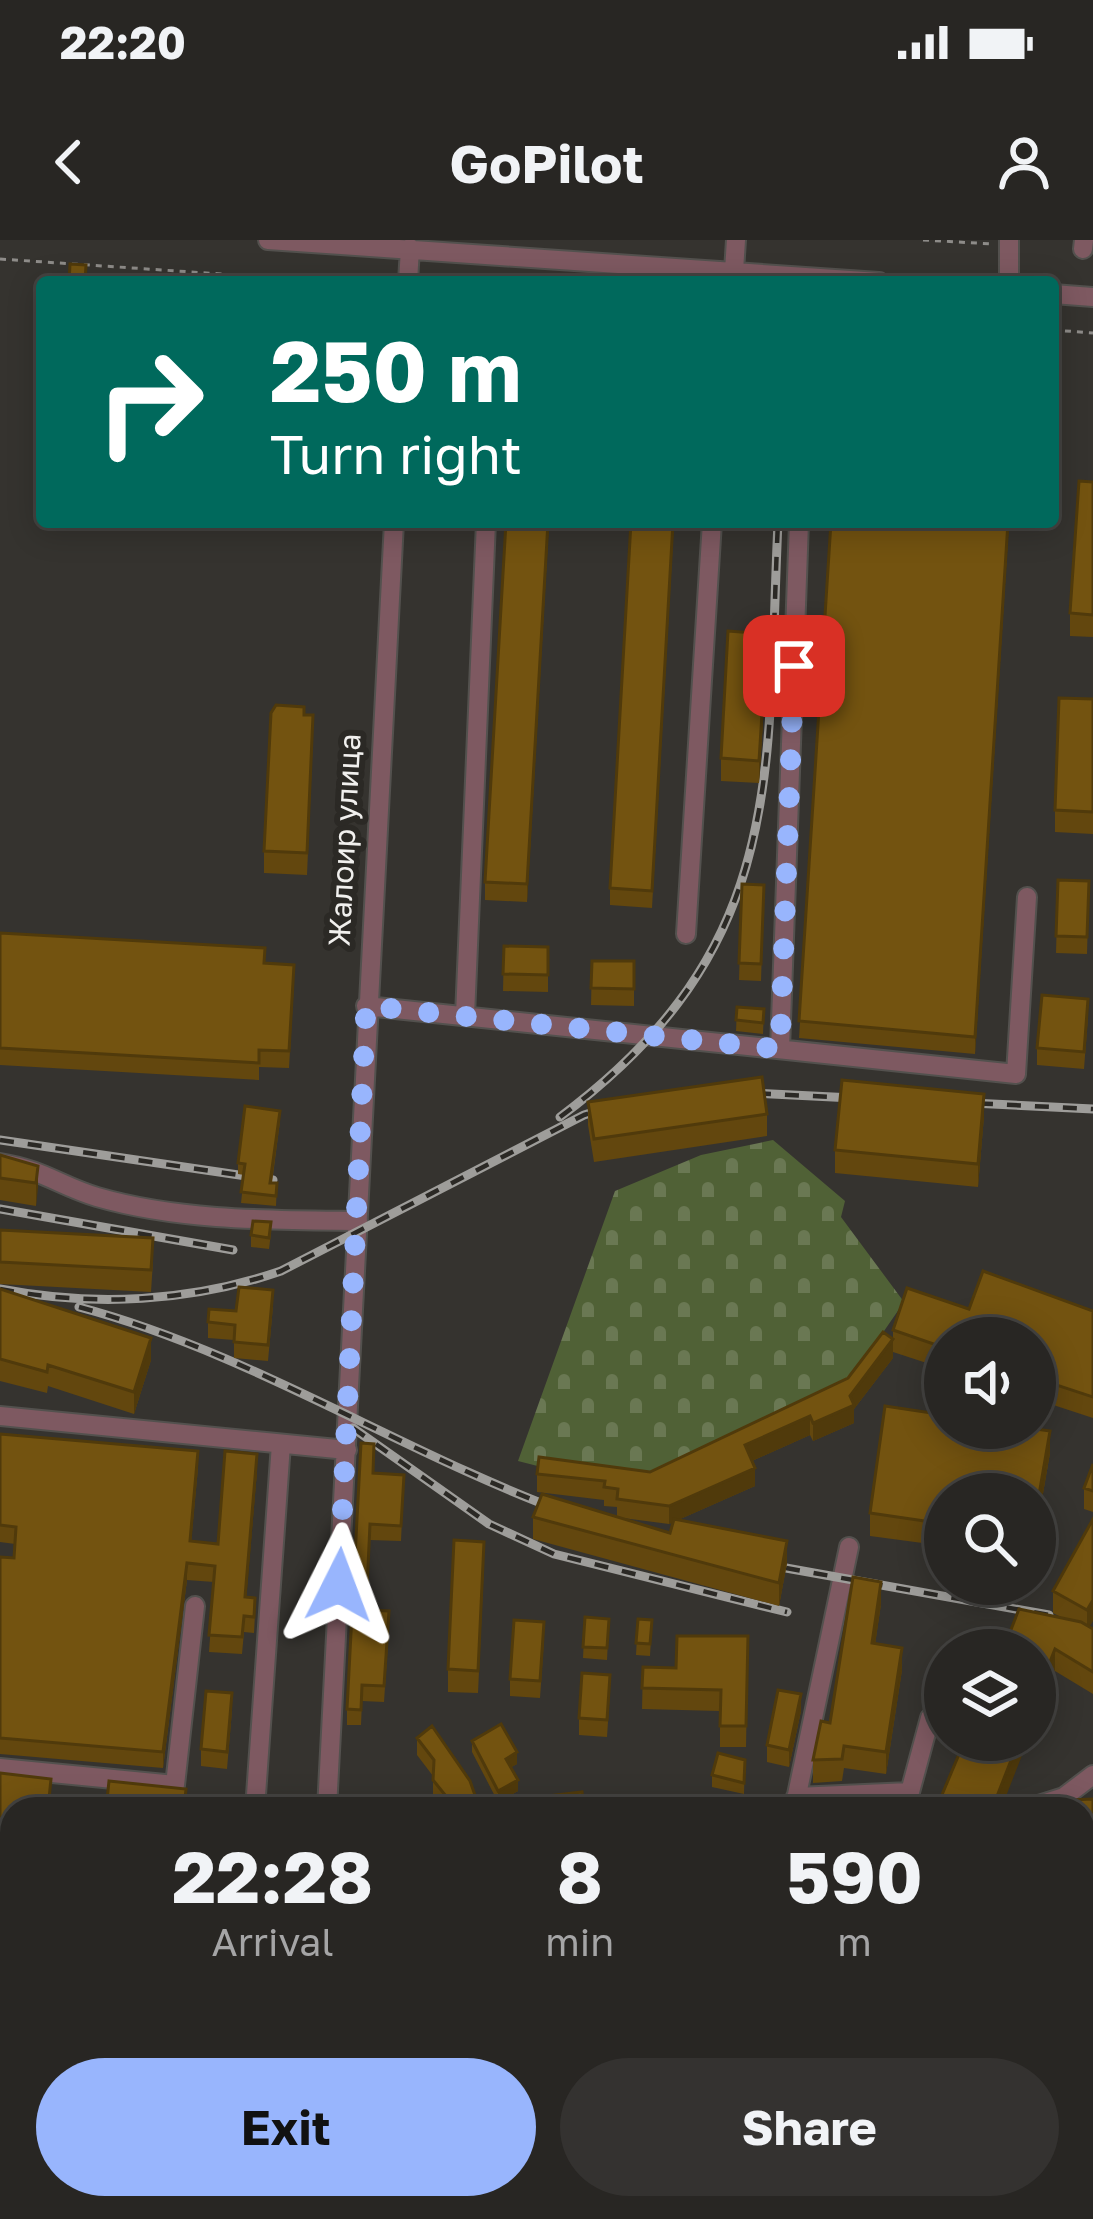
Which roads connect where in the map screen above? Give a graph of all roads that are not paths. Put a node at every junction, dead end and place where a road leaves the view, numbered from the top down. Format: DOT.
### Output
graph roads {
  1 [pos="268,240"];
  2 [pos="736,240"];
  3 [pos="1010,242"];
  4 [pos="402,245"];
  5 [pos="734,271"];
  6 [pos="407,276"];
  7 [pos="788,276"];
  8 [pos="1009,276"];
  9 [pos="1059,294"];
  10 [pos="1093,297"];
  11 [pos="394,528"];
  12 [pos="486,528"];
  13 [pos="712,528"];
  14 [pos="799,528"];
  15 [pos="1028,897"];
  16 [pos="686,934"];
  17 [pos="366,1006"];
  18 [pos="465,1016"];
  19 [pos="780,1049"];
  20 [pos="0,1162"];
  21 [pos="358,1221"];
  22 [pos="0,1416"];
  23 [pos="281,1444"];
  24 [pos="347,1450"];
  25 [pos="848,1547"];
  26 [pos="195,1606"];
  27 [pos="924,1740"];
  28 [pos="0,1768"];
  29 [pos="1093,1775"];
  30 [pos="256,1797"];
  31 [pos="328,1797"];
  32 [pos="796,1797"];
  33 [pos="858,1797"];
  34 [pos="1064,1797"];
  1 -- 4 [label="street"];
  2 -- 5 [label="street"];
  3 -- 8 [label="street"];
  4 -- 5 [label="street"];
  4 -- 6 [label="street"];
  5 -- 7 [label="street"];
  9 -- 10 [label="street"];
  11 -- 17 [label="street, Жалоир улица"];
  12 -- 18 [label="street"];
  13 -- 16 [label="street"];
  14 -- 19 [label="street"];
  15 -- 19 [label="street"];
  17 -- 18 [label="street"];
  17 -- 21 [label="street, Жалоир улица"];
  18 -- 19 [label="street"];
  20 -- 21 [label="street"];
  21 -- 24 [label="street, Жалоир улица"];
  22 -- 23 [label="street"];
  23 -- 24 [label="street"];
  23 -- 30 [label="street"];
  24 -- 31 [label="street, Жалоир улица"];
  25 -- 32 [label="street"];
  26 -- 28 [label="street"];
  27 -- 33 [label="street"];
  29 -- 34 [label="street"];
}
